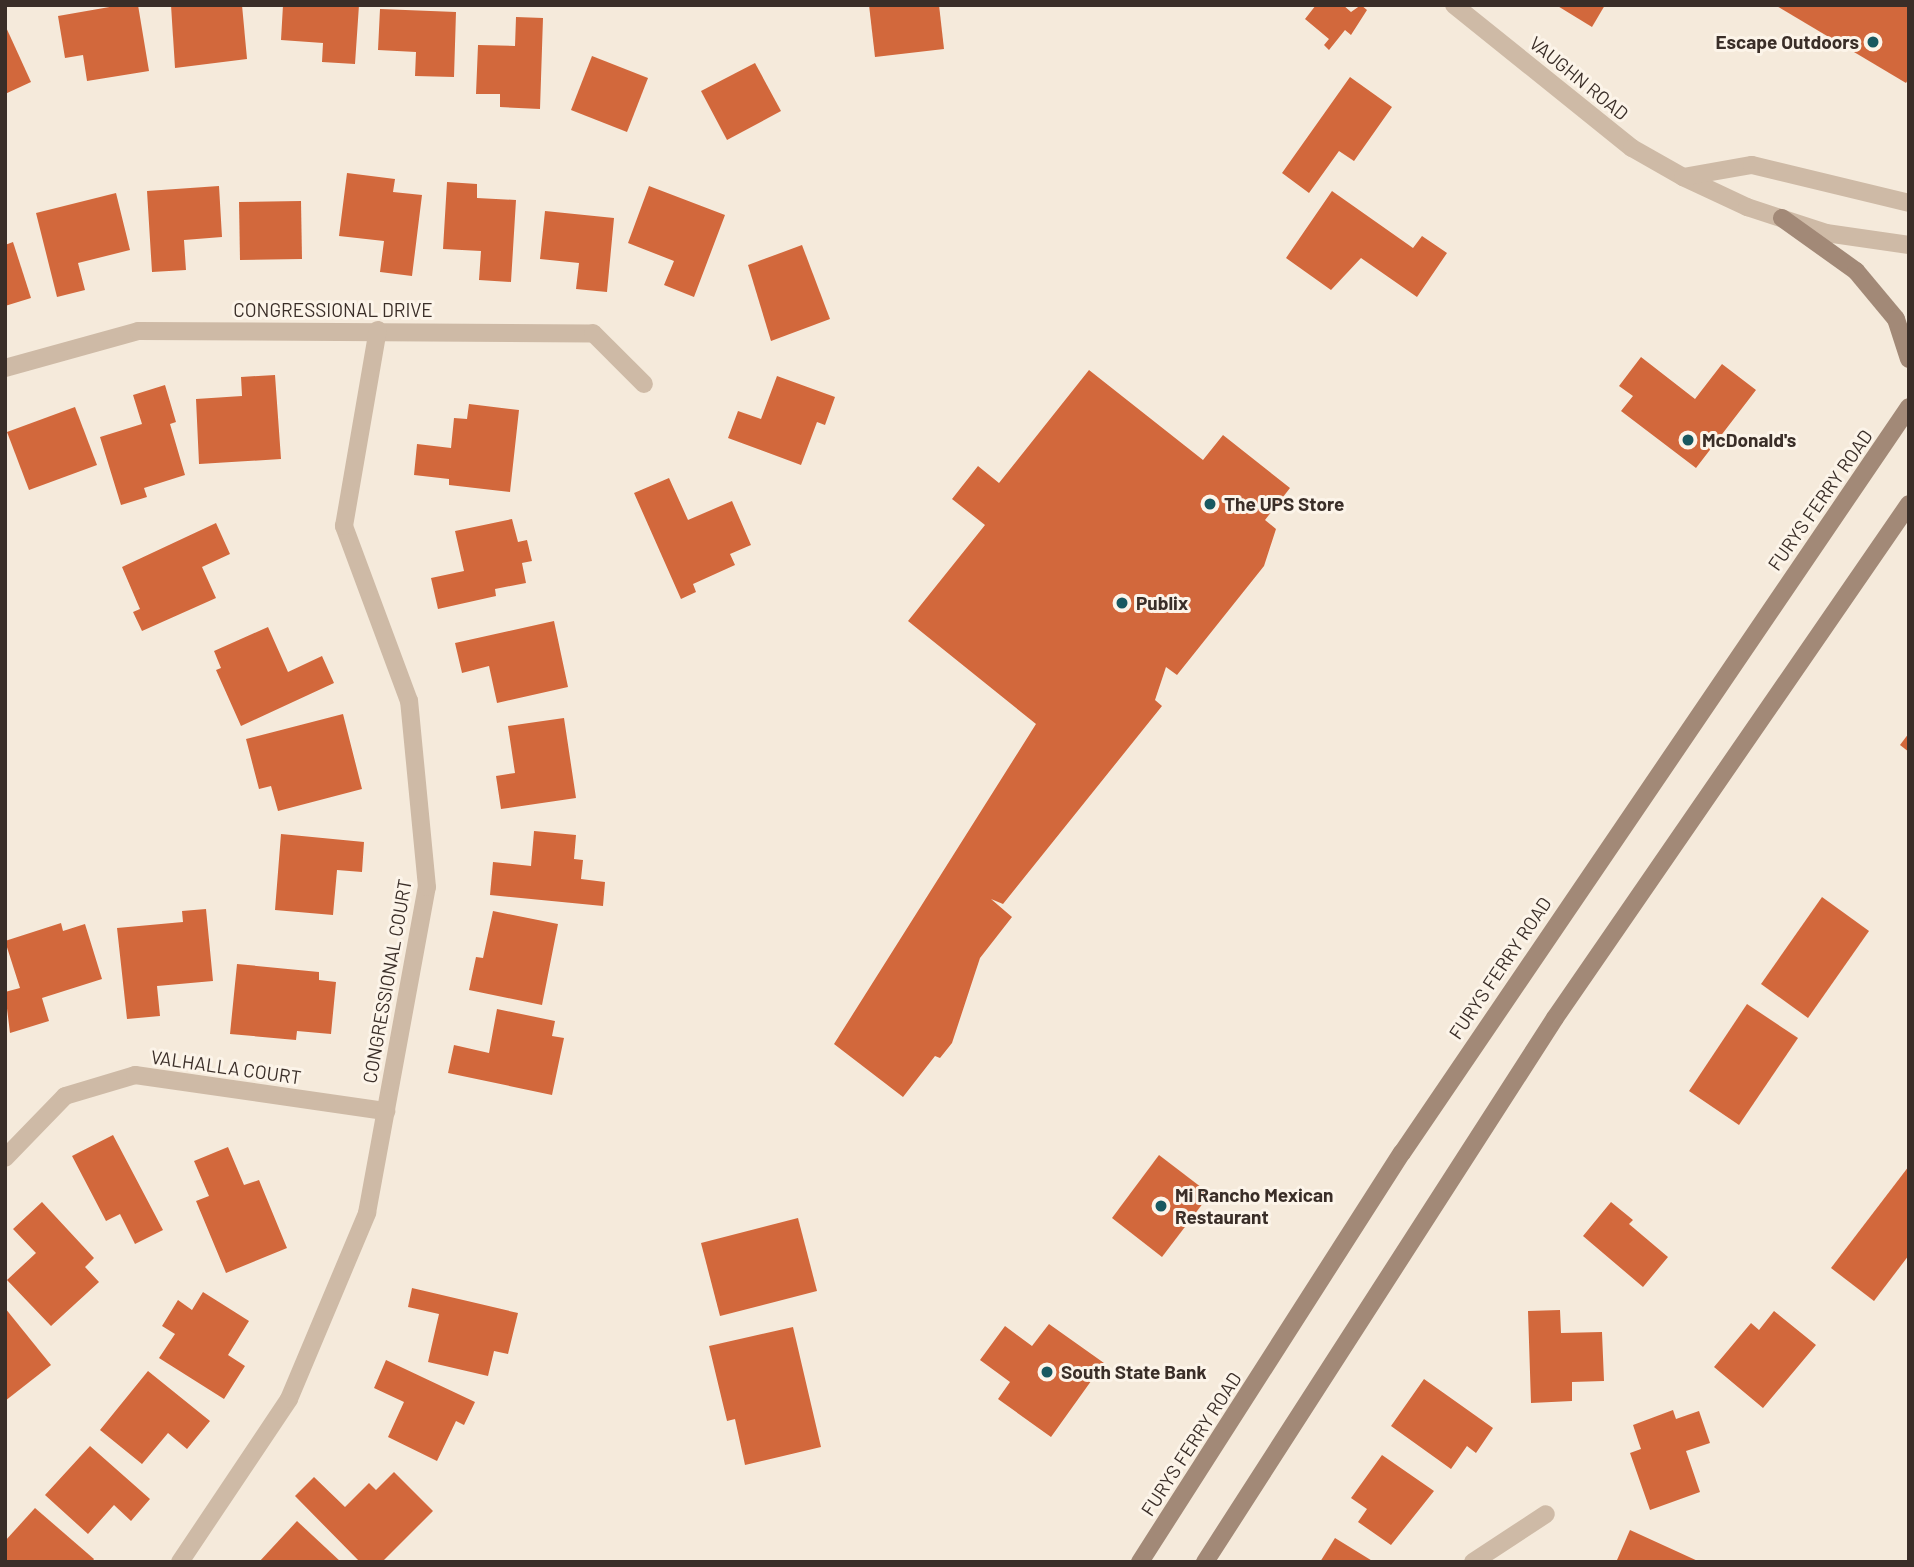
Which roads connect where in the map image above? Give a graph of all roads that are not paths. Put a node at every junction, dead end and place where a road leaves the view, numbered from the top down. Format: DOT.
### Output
graph roads {
  1 [pos="1454,5"];
  2 [pos="1683,177"];
  3 [pos="1909,203"];
  4 [pos="1783,218"];
  5 [pos="1909,245"];
  6 [pos="378,330"];
  7 [pos="1909,359"];
  8 [pos="5,368"];
  9 [pos="645,384"];
  10 [pos="1909,407"];
  11 [pos="1909,504"];
  12 [pos="386,1111"];
  13 [pos="5,1158"];
  14 [pos="1546,1514"];
  15 [pos="180,1562"];
  16 [pos="1140,1562"];
  17 [pos="1205,1562"];
  18 [pos="1473,1562"];
  1 -- 2 [label="street, VAUGHN ROAD"];
  2 -- 3 [label="street"];
  2 -- 4 [label="street, VAUGHN ROAD"];
  4 -- 5 [label="street, VAUGHN ROAD"];
  4 -- 7 [label="main road"];
  6 -- 8 [label="street, CONGRESSIONAL DRIVE"];
  6 -- 9 [label="street, CONGRESSIONAL DRIVE"];
  6 -- 12 [label="street, CONGRESSIONAL COURT"];
  10 -- 16 [label="main road, FURYS FERRY ROAD"];
  11 -- 17 [label="main road"];
  12 -- 13 [label="street, VALHALLA COURT"];
  12 -- 15 [label="street, CONGRESSIONAL COURT"];
  14 -- 18 [label="street"];
}
